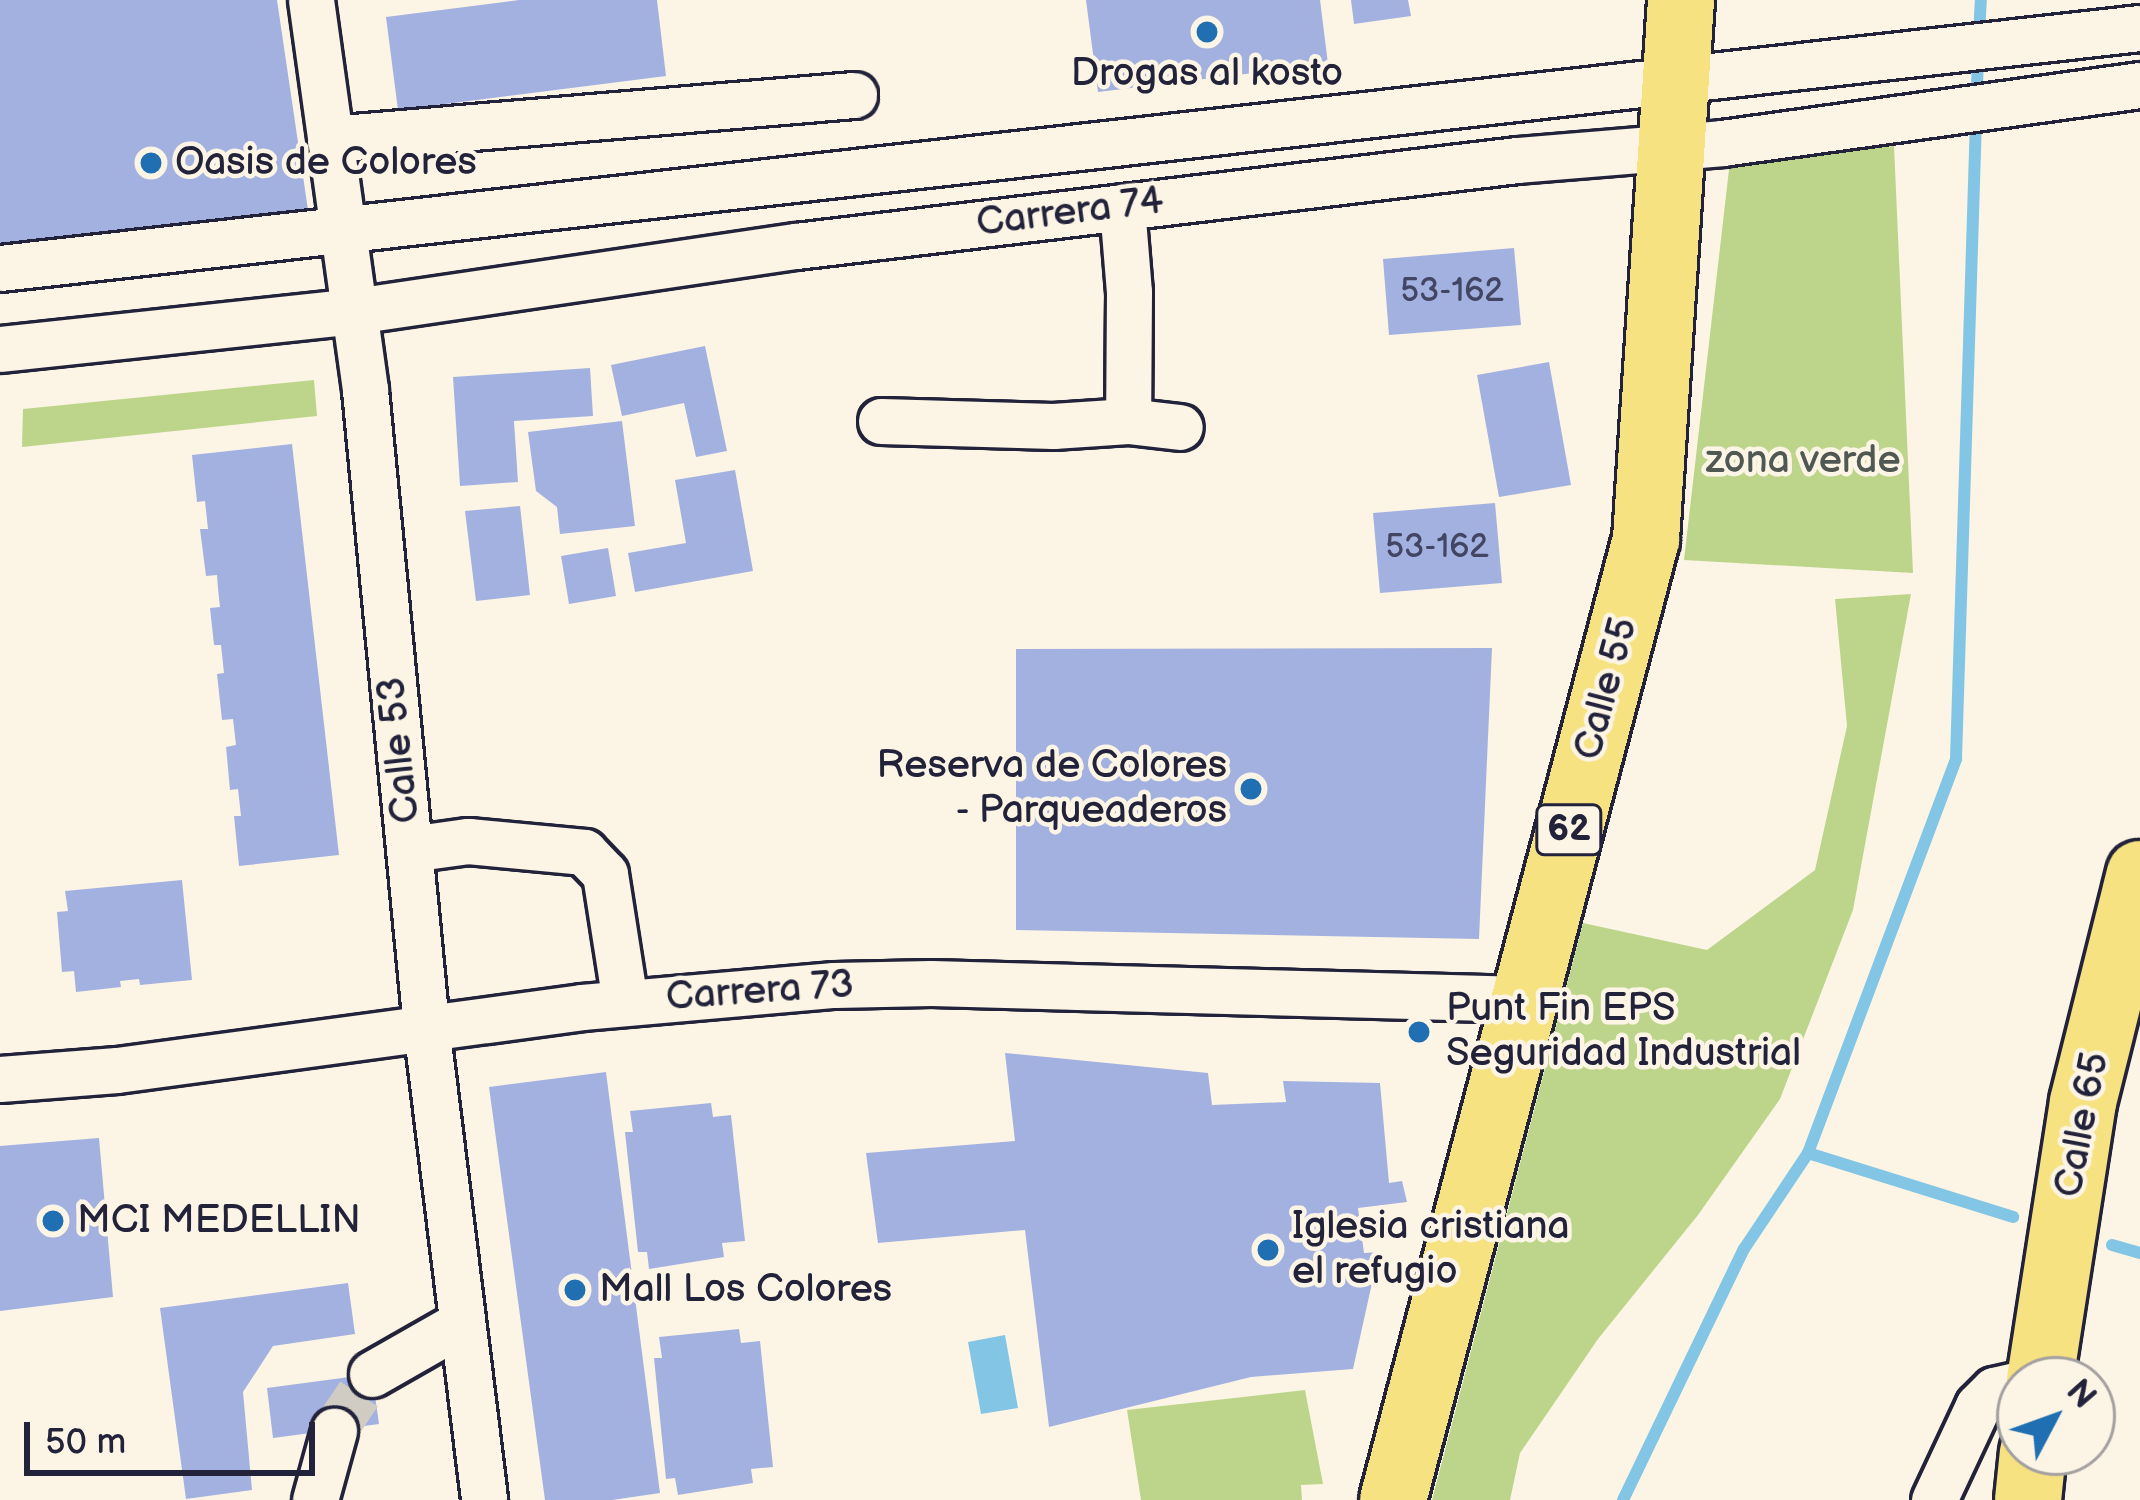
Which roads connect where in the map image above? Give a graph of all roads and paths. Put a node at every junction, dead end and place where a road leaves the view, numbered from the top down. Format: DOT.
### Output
graph roads {
  1 [pos="311,0"];
  2 [pos="1681,0"];
  3 [pos="2130,29"];
  4 [pos="1676,82"];
  5 [pos="2129,86"];
  6 [pos="330,139"];
  7 [pos="1672,147"];
  8 [pos="829,177"];
  9 [pos="1122,207"];
  10 [pos="343,233"];
  11 [pos="0,268"];
  12 [pos="355,311"];
  13 [pos="0,349"];
  14 [pos="881,421"];
  15 [pos="1128,421"];
  16 [pos="1180,427"];
  17 [pos="410,849"];
  18 [pos="2140,874"];
  19 [pos="1524,1000"];
  20 [pos="625,1002"];
  21 [pos="426,1026"];
  22 [pos="0,1079"];
  23 [pos="458,1325"];
  24 [pos="2043,1356"];
  25 [pos="372,1374"];
  26 [pos="1996,1390"];
  27 [pos="334,1431"];
  28 [pos="315,1500"];
  29 [pos="484,1500"];
  30 [pos="1393,1500"];
  31 [pos="1934,1500"];
  1 -- 6 [label="street, Calle 53"];
  2 -- 4 [label="highway, Calle 55 / 62"];
  3 -- 4 [label="street, Carrera 74"];
  4 -- 7 [label="highway, Calle 55 / 62"];
  4 -- 8 [label="street, Carrera 74"];
  5 -- 7 [label="street, Carrera 74"];
  6 -- 8 [label="street"];
  6 -- 10 [label="street, Calle 53"];
  7 -- 9 [label="street, Carrera 74"];
  7 -- 19 [label="highway, Calle 55 / 62"];
  8 -- 10 [label="street, Carrera 74"];
  9 -- 12 [label="street, Carrera 74"];
  9 -- 15 [label="street"];
  10 -- 11 [label="street, Carrera 74"];
  10 -- 12 [label="street, Calle 53"];
  12 -- 13 [label="street, Carrera 74"];
  12 -- 17 [label="street, Calle 53"];
  14 -- 15 [label="street"];
  15 -- 16 [label="street"];
  17 -- 20 [label="street"];
  17 -- 21 [label="street, Calle 53"];
  18 -- 24 [label="highway, Calle 65"];
  19 -- 20 [label="street, Carrera 73"];
  19 -- 30 [label="highway, Calle 55 / 62"];
  20 -- 21 [label="street, Carrera 73"];
  21 -- 22 [label="street, Carrera 73"];
  21 -- 23 [label="street, Calle 53"];
  23 -- 25 [label="street"];
  23 -- 29 [label="street, Calle 53"];
  26 -- 31 [label="street"];
  27 -- 28 [label="street"];
}
